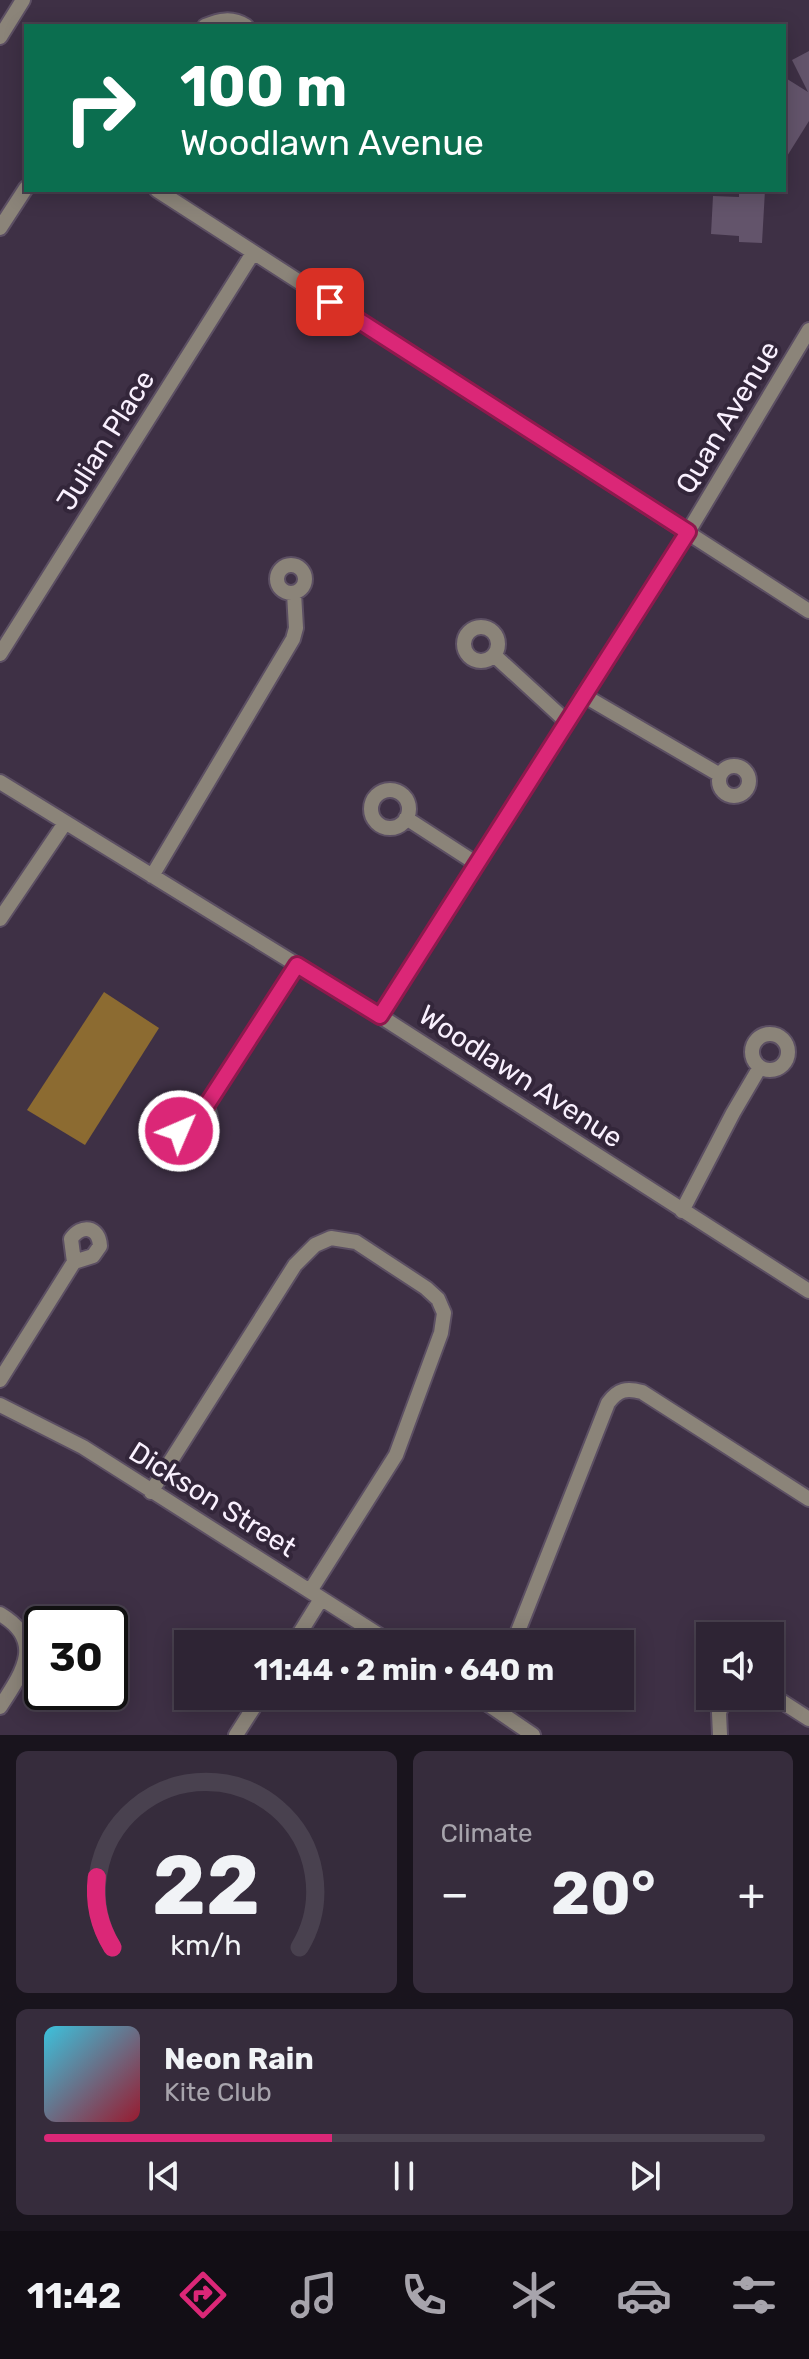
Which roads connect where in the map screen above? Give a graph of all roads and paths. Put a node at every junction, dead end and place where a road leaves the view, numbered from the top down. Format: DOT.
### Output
graph roads {
  1 [pos="23,0"];
  2 [pos="210,24"];
  3 [pos="241,24"];
  4 [pos="0,37"];
  5 [pos="24,191"];
  6 [pos="160,192"];
  7 [pos="0,228"];
  8 [pos="253,253"];
  9 [pos="809,330"];
  10 [pos="688,532"];
  11 [pos="294,593"];
  12 [pos="809,611"];
  13 [pos="0,654"];
  14 [pos="494,655"];
  15 [pos="583,695"];
  16 [pos="566,721"];
  17 [pos="720,775"];
  18 [pos="0,782"];
  19 [pos="406,818"];
  20 [pos="65,823"];
  21 [pos="477,864"];
  22 [pos="152,876"];
  23 [pos="0,919"];
  24 [pos="297,965"];
  25 [pos="380,1016"];
  26 [pos="760,1067"];
  27 [pos="206,1106"];
  28 [pos="682,1211"];
  29 [pos="74,1262"];
  30 [pos="809,1291"];
  31 [pos="0,1380"];
  32 [pos="0,1405"];
  33 [pos="151,1492"];
  34 [pos="809,1499"];
  35 [pos="315,1595"];
  36 [pos="0,1614"];
  37 [pos="299,1630"];
  38 [pos="371,1630"];
  39 [pos="519,1630"];
  40 [pos="784,1703"];
  41 [pos="0,1707"];
  42 [pos="252,1710"];
  43 [pos="497,1710"];
  44 [pos="720,1710"];
  45 [pos="809,1719"];
  46 [pos="509,1728"];
  47 [pos="236,1735"];
  48 [pos="533,1735"];
  49 [pos="720,1735"];
  1 -- 4 [label="street"];
  2 -- 3 [label="street"];
  5 -- 7 [label="street"];
  6 -- 8 [label="street"];
  8 -- 10 [label="street"];
  8 -- 13 [label="street, Julian Place"];
  9 -- 10 [label="street, Quan Avenue"];
  10 -- 12 [label="street"];
  10 -- 15 [label="street, Quan Avenue"];
  11 -- 22 [label="street"];
  14 -- 16 [label="street"];
  15 -- 16 [label="street, Quan Avenue"];
  15 -- 17 [label="street"];
  16 -- 21 [label="street, Quan Avenue"];
  18 -- 20 [label="street, Woodlawn Avenue"];
  19 -- 21 [label="street"];
  20 -- 22 [label="street, Woodlawn Avenue"];
  20 -- 23 [label="street"];
  21 -- 25 [label="street, Quan Avenue"];
  22 -- 24 [label="street, Woodlawn Avenue"];
  24 -- 25 [label="street, Woodlawn Avenue"];
  24 -- 27 [label="street"];
  25 -- 28 [label="street, Woodlawn Avenue"];
  26 -- 28 [label="street"];
  28 -- 30 [label="street, Woodlawn Avenue"];
  29 -- 31 [label="street"];
  32 -- 33 [label="street, Dickson Street"];
  33 -- 35 [label="street, Dickson Street"];
  33 -- 35 [label="street"];
  34 -- 39 [label="street"];
  35 -- 37 [label="street"];
  35 -- 38 [label="street, Dickson Street"];
  36 -- 41 [label="street"];
  40 -- 45 [label="street"];
  42 -- 47 [label="street"];
  43 -- 46 [label="street"];
  44 -- 49 [label="street"];
  46 -- 48 [label="street"];
}
